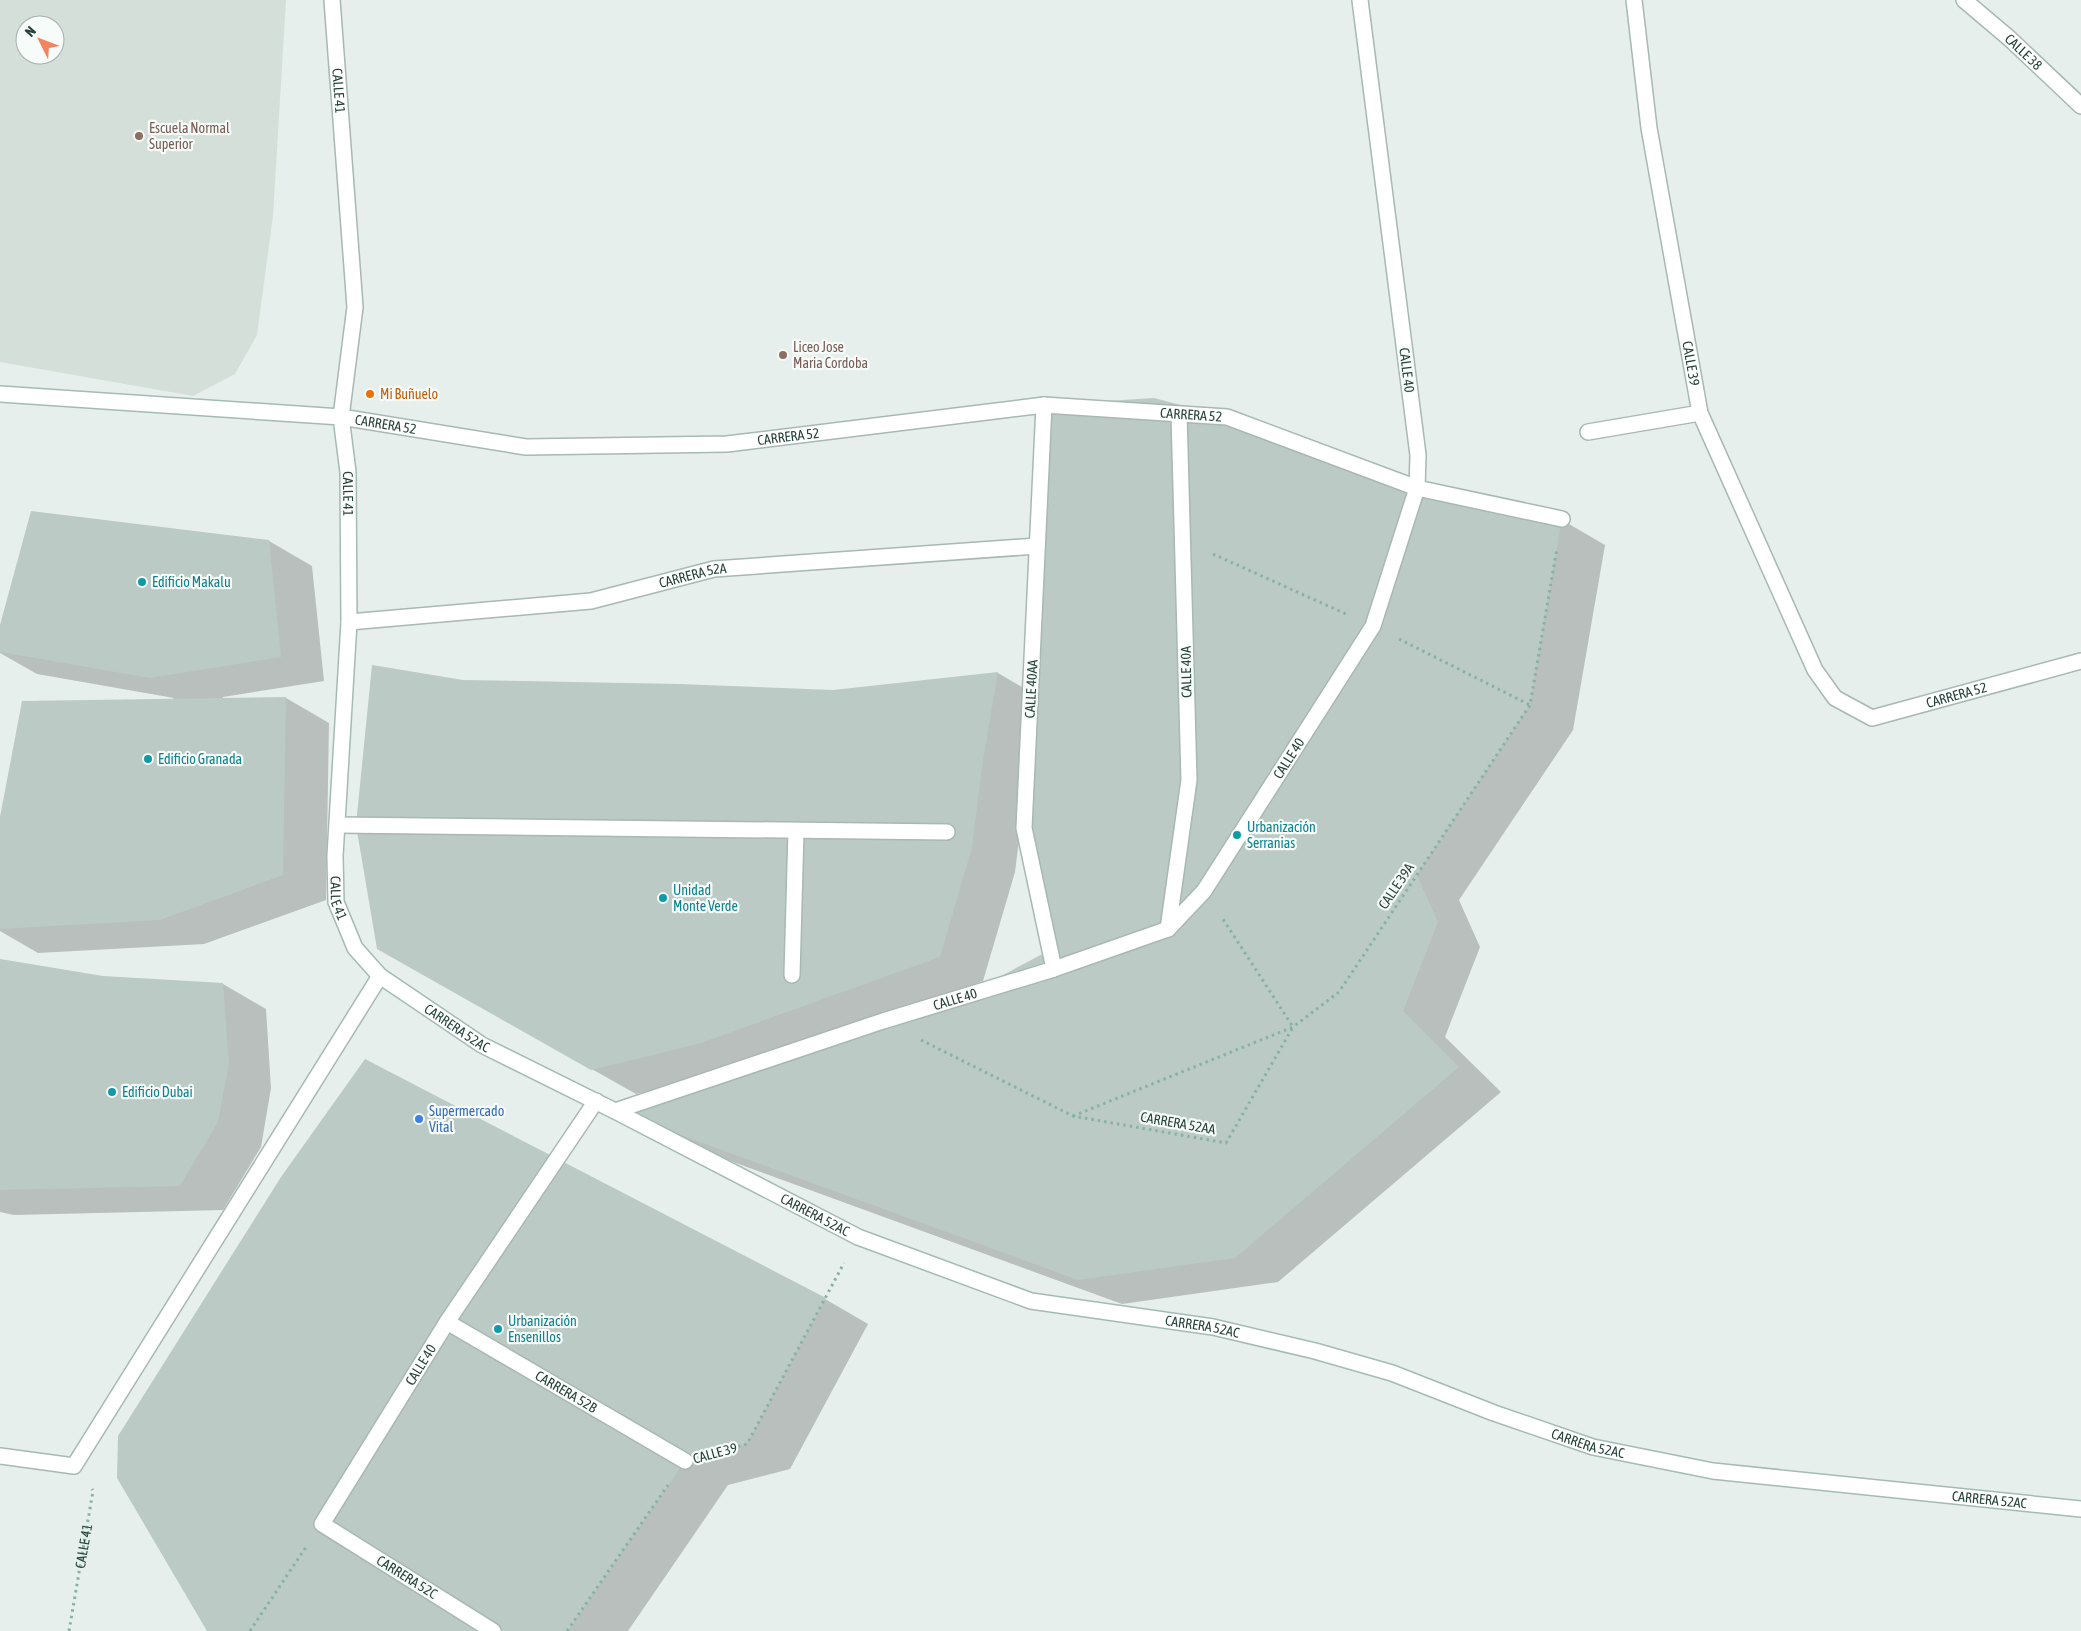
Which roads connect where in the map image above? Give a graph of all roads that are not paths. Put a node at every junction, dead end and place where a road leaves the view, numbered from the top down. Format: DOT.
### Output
graph roads {
  1 [pos="332,0"];
  2 [pos="1360,0"];
  3 [pos="1634,0"];
  4 [pos="1964,0"];
  5 [pos="2081,106"];
  6 [pos="0,394"];
  7 [pos="1044,405"];
  8 [pos="1700,412"];
  9 [pos="1180,414"];
  10 [pos="341,417"];
  11 [pos="1588,432"];
  12 [pos="1417,488"];
  13 [pos="1562,519"];
  14 [pos="1037,546"];
  15 [pos="349,622"];
  16 [pos="2081,661"];
  17 [pos="1835,698"];
  18 [pos="338,825"];
  19 [pos="796,830"];
  20 [pos="947,832"];
  21 [pos="1168,929"];
  22 [pos="1054,969"];
  23 [pos="792,975"];
  24 [pos="380,976"];
  25 [pos="596,1101"];
  26 [pos="615,1111"];
  27 [pos="447,1322"];
  28 [pos="0,1456"];
  29 [pos="685,1461"];
  30 [pos="2081,1509"];
  31 [pos="322,1524"];
  32 [pos="493,1631"];
  1 -- 10 [label="street, CALLE 41"];
  2 -- 12 [label="street, CALLE 40"];
  3 -- 8 [label="street, CALLE 39"];
  4 -- 5 [label="street, CALLE 38"];
  6 -- 10 [label="street, CARRERA 52"];
  7 -- 9 [label="street, CARRERA 52"];
  7 -- 10 [label="street, CARRERA 52"];
  7 -- 14 [label="street, CALLE 40AA"];
  8 -- 11 [label="street"];
  8 -- 17 [label="street, CALLE 39"];
  9 -- 12 [label="street, CARRERA 52"];
  9 -- 21 [label="street, CALLE 40A"];
  10 -- 15 [label="street, CALLE 41"];
  12 -- 13 [label="street, CARRERA 52"];
  12 -- 21 [label="street, CALLE 40"];
  14 -- 15 [label="street, CARRERA 52A"];
  14 -- 22 [label="street, CALLE 40AA"];
  15 -- 18 [label="street, CALLE 41"];
  16 -- 17 [label="street, CARRERA 52"];
  18 -- 19 [label="street"];
  18 -- 24 [label="street, CALLE 41"];
  19 -- 20 [label="street"];
  19 -- 23 [label="street"];
  21 -- 22 [label="street, CALLE 40"];
  22 -- 26 [label="street, CALLE 40"];
  24 -- 25 [label="street, CARRERA 52AC"];
  24 -- 28 [label="street"];
  25 -- 26 [label="street, CARRERA 52AC"];
  25 -- 27 [label="street, CALLE 40"];
  26 -- 30 [label="street, CARRERA 52AC"];
  27 -- 29 [label="street, CARRERA 52B"];
  27 -- 31 [label="street, CALLE 40"];
  31 -- 32 [label="street, CARRERA 52C"];
}
